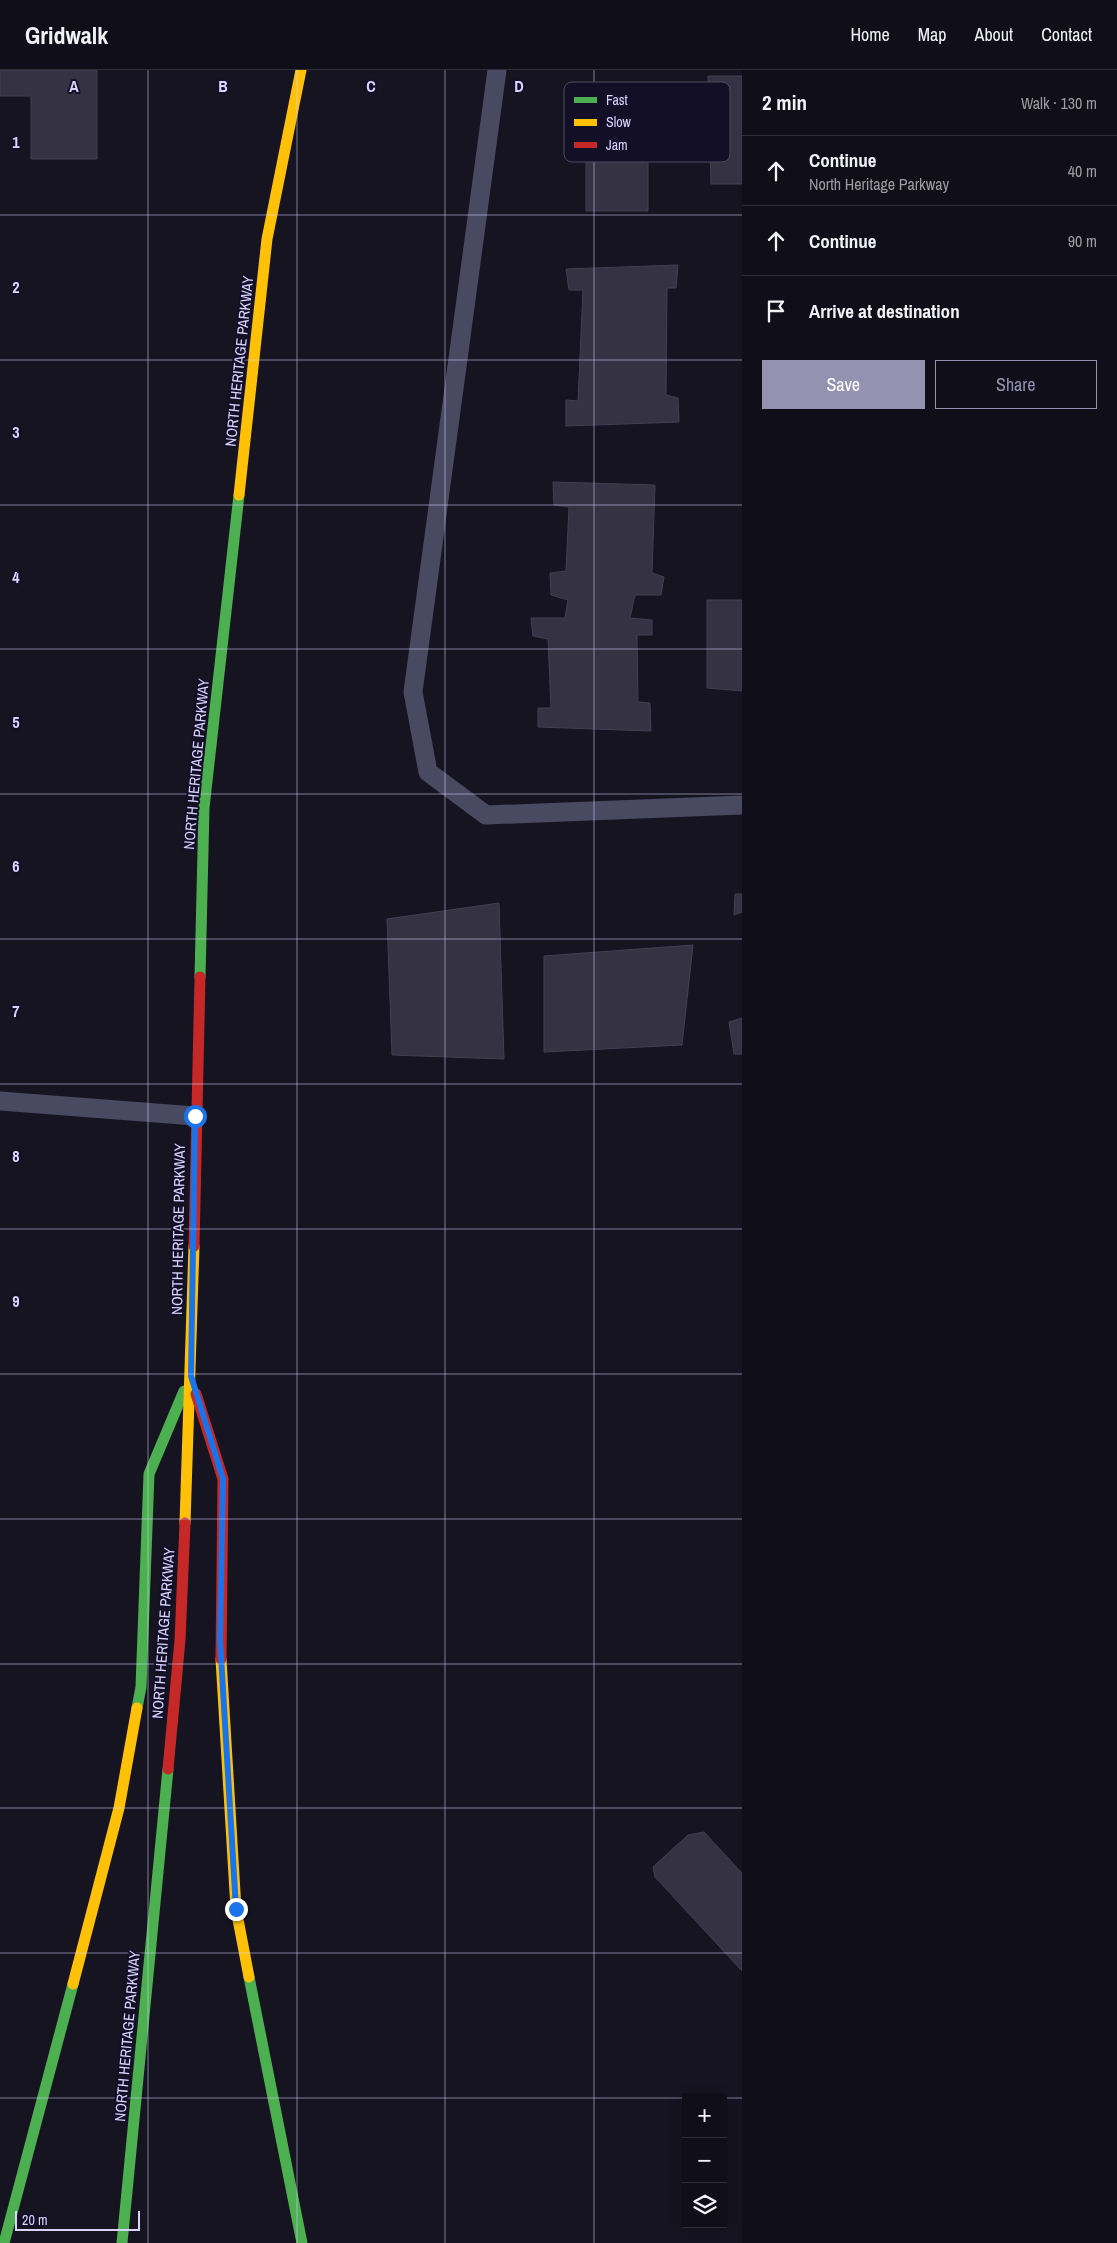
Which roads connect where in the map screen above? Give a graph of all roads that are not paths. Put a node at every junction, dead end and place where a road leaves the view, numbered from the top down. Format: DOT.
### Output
graph roads {
  1 [pos="300,70"];
  2 [pos="497,70"];
  3 [pos="742,805"];
  4 [pos="0,1101"];
  5 [pos="195,1116"];
  6 [pos="191,1376"];
  7 [pos="4,2243"];
  8 [pos="122,2243"];
  9 [pos="302,2243"];
  1 -- 5 [label="main road, NORTH HERITAGE PARKWAY"];
  2 -- 3 [label="lane"];
  4 -- 5 [label="lane"];
  5 -- 6 [label="main road, NORTH HERITAGE PARKWAY"];
  6 -- 7 [label="main road"];
  6 -- 8 [label="main road, NORTH HERITAGE PARKWAY"];
  6 -- 9 [label="main road"];
}
